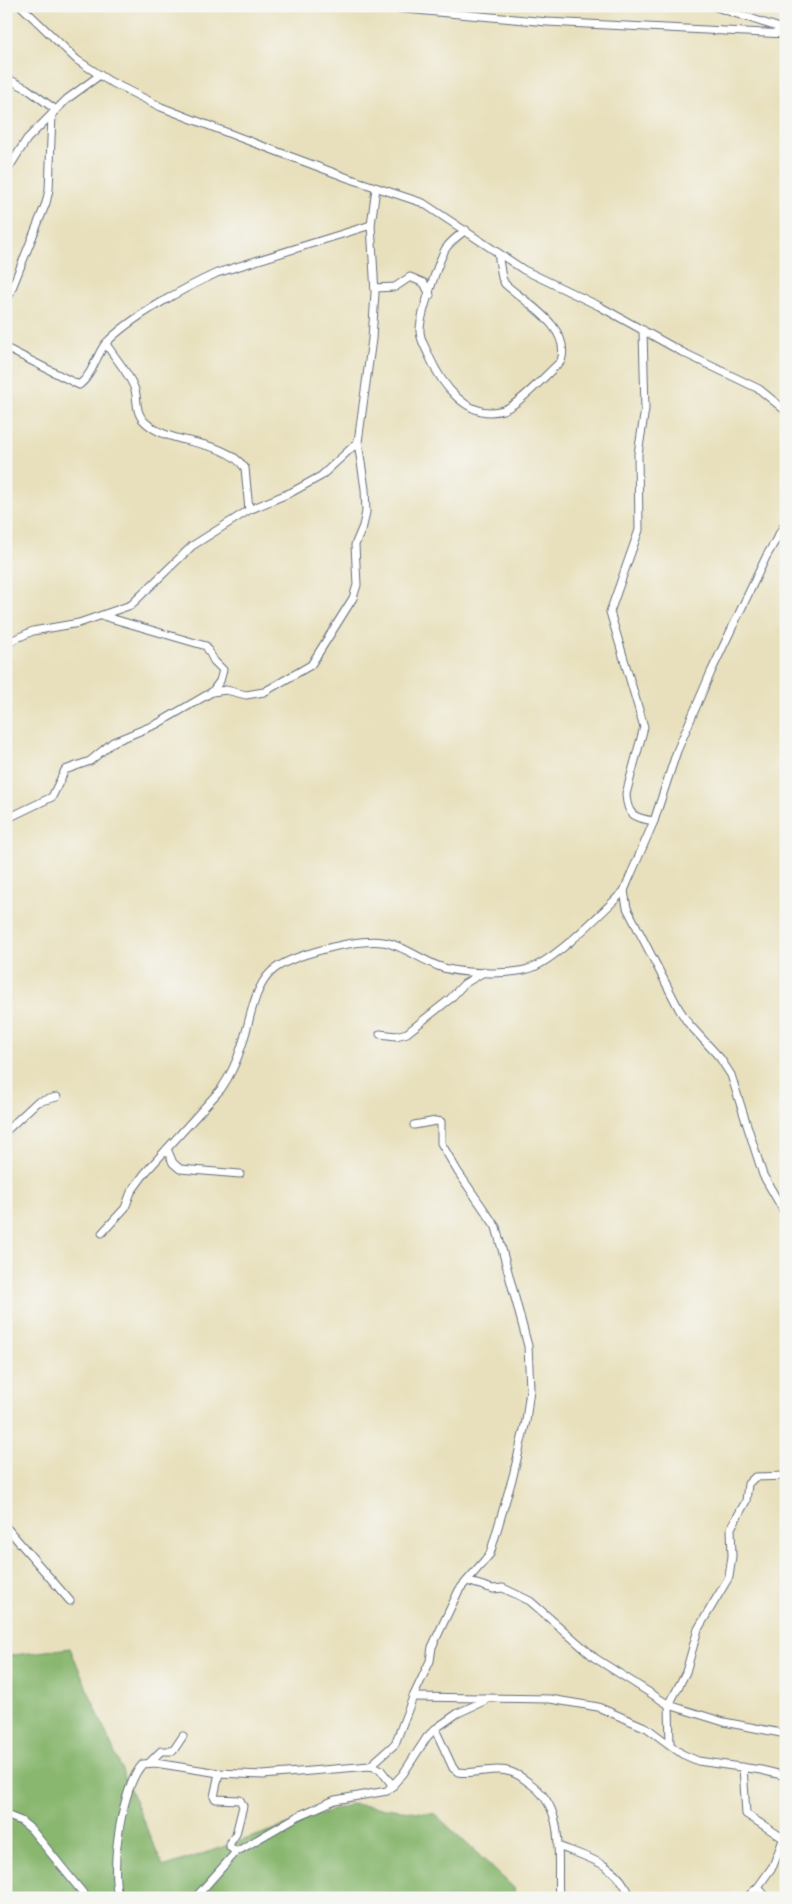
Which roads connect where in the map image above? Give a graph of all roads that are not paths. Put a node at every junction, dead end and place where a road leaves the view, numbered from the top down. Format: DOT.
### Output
graph roads {
  1 [pos="21,6"];
  2 [pos="372,6"];
  3 [pos="713,6"];
  4 [pos="735,6"];
  5 [pos="413,9"];
  6 [pos="735,14"];
  7 [pos="786,30"];
  8 [pos="786,34"];
  9 [pos="100,75"];
  10 [pos="6,78"];
  11 [pos="54,112"];
  12 [pos="6,172"];
  13 [pos="376,188"];
  14 [pos="371,225"];
  15 [pos="466,230"];
  16 [pos="498,253"];
  17 [pos="375,288"];
  18 [pos="430,296"];
  19 [pos="6,303"];
  20 [pos="643,330"];
  21 [pos="106,344"];
  22 [pos="6,348"];
  23 [pos="786,411"];
  24 [pos="358,442"];
  25 [pos="249,510"];
  26 [pos="786,522"];
  27 [pos="103,616"];
  28 [pos="6,643"];
  29 [pos="212,692"];
  30 [pos="7,818"];
  31 [pos="654,821"];
  32 [pos="624,891"];
  33 [pos="484,972"];
  34 [pos="380,1034"];
  35 [pos="58,1097"];
  36 [pos="414,1125"];
  37 [pos="6,1131"];
  38 [pos="167,1149"];
  39 [pos="240,1174"];
  40 [pos="786,1215"];
  41 [pos="102,1233"];
  42 [pos="786,1476"];
  43 [pos="6,1526"];
  44 [pos="467,1581"];
  45 [pos="70,1601"];
  46 [pos="413,1697"];
  47 [pos="489,1699"];
  48 [pos="669,1705"];
  49 [pos="435,1729"];
  50 [pos="786,1734"];
  51 [pos="183,1736"];
  52 [pos="670,1744"];
  53 [pos="149,1763"];
  54 [pos="370,1766"];
  55 [pos="743,1767"];
  56 [pos="219,1772"];
  57 [pos="786,1776"];
  58 [pos="393,1786"];
  59 [pos="6,1815"];
  60 [pos="785,1837"];
  61 [pos="558,1846"];
  62 [pos="236,1852"];
  63 [pos="758,1887"];
  64 [pos="786,1895"];
  65 [pos="87,1898"];
  66 [pos="119,1898"];
  67 [pos="195,1898"];
  68 [pos="559,1898"];
  69 [pos="631,1898"];
  70 [pos="746,1898"];
  71 [pos="766,1898"];
  72 [pos="781,1898"];
  1 -- 9 [label="street"];
  2 -- 5 [label="street"];
  3 -- 6 [label="street"];
  4 -- 6 [label="street"];
  5 -- 8 [label="street"];
  6 -- 7 [label="street"];
  9 -- 11 [label="street"];
  9 -- 13 [label="street"];
  10 -- 11 [label="street"];
  11 -- 12 [label="street"];
  11 -- 19 [label="street"];
  13 -- 14 [label="street"];
  13 -- 15 [label="street"];
  14 -- 17 [label="street"];
  14 -- 21 [label="street"];
  15 -- 16 [label="street"];
  15 -- 18 [label="street"];
  16 -- 18 [label="street"];
  16 -- 20 [label="street"];
  17 -- 18 [label="street"];
  17 -- 24 [label="street"];
  20 -- 23 [label="street"];
  20 -- 31 [label="street"];
  21 -- 22 [label="street"];
  21 -- 25 [label="street"];
  24 -- 25 [label="street"];
  24 -- 29 [label="street"];
  25 -- 27 [label="street"];
  26 -- 31 [label="street"];
  27 -- 28 [label="street"];
  27 -- 29 [label="street"];
  29 -- 30 [label="street"];
  31 -- 32 [label="street"];
  32 -- 33 [label="street"];
  32 -- 40 [label="street"];
  33 -- 34 [label="street"];
  33 -- 38 [label="street"];
  35 -- 37 [label="street"];
  36 -- 44 [label="street"];
  38 -- 39 [label="street"];
  38 -- 41 [label="street"];
  42 -- 48 [label="street"];
  43 -- 45 [label="street"];
  44 -- 46 [label="street"];
  44 -- 48 [label="street"];
  46 -- 47 [label="street"];
  46 -- 54 [label="street"];
  47 -- 49 [label="street"];
  47 -- 52 [label="street"];
  48 -- 50 [label="street"];
  48 -- 52 [label="street"];
  49 -- 58 [label="street"];
  49 -- 61 [label="street"];
  51 -- 53 [label="street"];
  52 -- 55 [label="street"];
  53 -- 56 [label="street"];
  53 -- 66 [label="street"];
  54 -- 56 [label="street"];
  54 -- 58 [label="street"];
  55 -- 57 [label="street"];
  55 -- 60 [label="street"];
  56 -- 62 [label="street"];
  58 -- 62 [label="street"];
  59 -- 65 [label="street"];
  60 -- 63 [label="street"];
  61 -- 68 [label="street"];
  61 -- 69 [label="street"];
  62 -- 67 [label="street"];
  63 -- 70 [label="street"];
  63 -- 71 [label="street"];
  64 -- 72 [label="street"];
}
